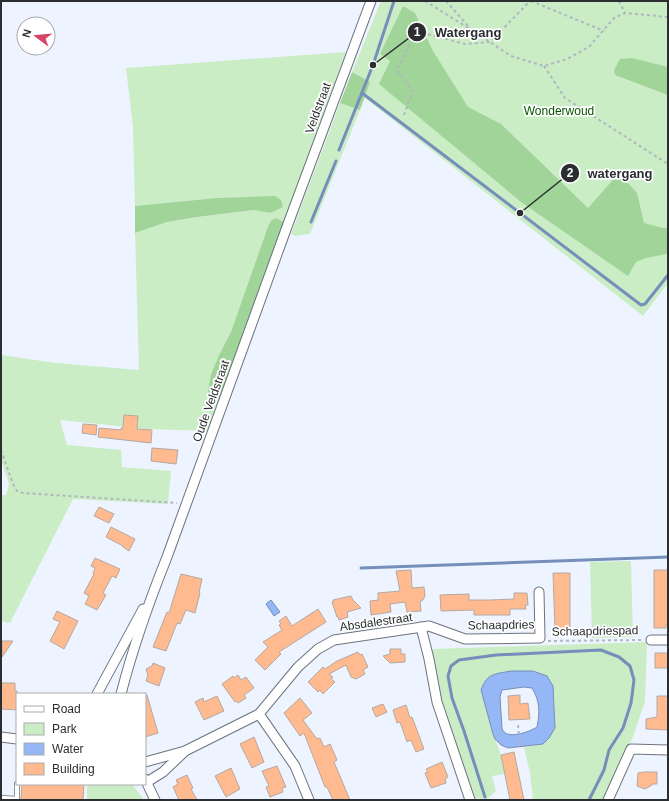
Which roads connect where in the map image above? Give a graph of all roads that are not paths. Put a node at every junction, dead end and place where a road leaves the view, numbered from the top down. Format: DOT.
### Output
graph roads {
  1 [pos="371,1"];
  2 [pos="288,224"];
  3 [pos="155,587"];
  4 [pos="539,592"];
  5 [pos="421,627"];
  6 [pos="651,640"];
  7 [pos="668,640"];
  8 [pos="98,693"];
  9 [pos="121,693"];
  10 [pos="258,714"];
  11 [pos="1,737"];
  12 [pos="16,739"];
  13 [pos="668,750"];
  14 [pos="185,751"];
  15 [pos="146,762"];
  16 [pos="146,780"];
  17 [pos="17,785"];
  18 [pos="1,798"];
  19 [pos="155,800"];
  20 [pos="309,800"];
  21 [pos="470,800"];
  22 [pos="608,800"];
  1 -- 2 [label="street, Veldstraat"];
  2 -- 3 [label="street, Oude Veldstraat"];
  3 -- 8 [label="street, Oude Veldstraat"];
  3 -- 9 [label="street, Oude Veldstraat"];
  4 -- 5 [label="street, Schaapdries"];
  5 -- 10 [label="street, Absdalestraat"];
  5 -- 21 [label="street, Absdalestraat"];
  6 -- 7 [label="street"];
  10 -- 14 [label="street, Absdalestraat"];
  10 -- 20 [label="street"];
  11 -- 12 [label="street"];
  13 -- 22 [label="street"];
  14 -- 15 [label="street, Absdalestraat"];
  14 -- 16 [label="street, Absdalestraat"];
  16 -- 19 [label="street"];
  17 -- 18 [label="lane"];
}
